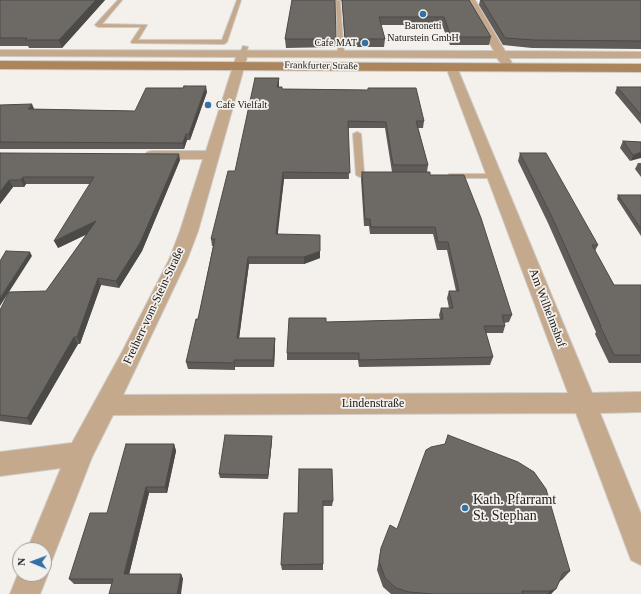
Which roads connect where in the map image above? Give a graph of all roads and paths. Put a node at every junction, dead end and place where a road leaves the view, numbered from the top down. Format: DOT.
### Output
graph roads {
  1 [pos="120,0"];
  2 [pos="239,0"];
  3 [pos="338,0"];
  4 [pos="470,0"];
  5 [pos="0,52"];
  6 [pos="341,53"];
  7 [pos="500,53"];
  8 [pos="242,55"];
  9 [pos="641,55"];
  10 [pos="0,65"];
  11 [pos="452,67"];
  12 [pos="508,67"];
  13 [pos="641,68"];
  14 [pos="357,134"];
  15 [pos="139,155"];
  16 [pos="212,155"];
  17 [pos="382,176"];
  18 [pos="443,176"];
  19 [pos="496,176"];
  20 [pos="641,402"];
  21 [pos="584,403"];
  22 [pos="105,405"];
  23 [pos="80,454"];
  24 [pos="0,464"];
  25 [pos="45,542"];
  26 [pos="641,550"];
  27 [pos="30,582"];
  28 [pos="25,594"];
  1 -- 2 [label="lane"];
  3 -- 6 [label="lane"];
  4 -- 7 [label="street"];
  5 -- 8 [label="street, Frankfurter Straße"];
  6 -- 7 [label="street, Frankfurter Straße"];
  6 -- 8 [label="street, Frankfurter Straße"];
  7 -- 9 [label="street, Frankfurter Straße"];
  7 -- 12 [label="street"];
  8 -- 10 [label="street, Frankfurter Straße"];
  8 -- 11 [label="street, Frankfurter Straße"];
  8 -- 16 [label="street, Freiherr-vom-Stein-Straße"];
  11 -- 12 [label="street, Frankfurter Straße"];
  11 -- 19 [label="street, Am Wilhelmshof"];
  12 -- 13 [label="street, Frankfurter Straße"];
  14 -- 17 [label="lane"];
  15 -- 16 [label="street"];
  16 -- 22 [label="street, Freiherr-vom-Stein-Straße"];
  18 -- 19 [label="lane"];
  19 -- 21 [label="street, Am Wilhelmshof"];
  20 -- 21 [label="street, Lindenstraße"];
  21 -- 22 [label="street, Lindenstraße"];
  21 -- 26 [label="street, Am Wilhelmshof"];
  22 -- 23 [label="street, Freiherr-vom-Stein-Straße"];
  23 -- 24 [label="street"];
  23 -- 25 [label="street, Freiherr-vom-Stein-Straße"];
  27 -- 28 [label="street"];
}
